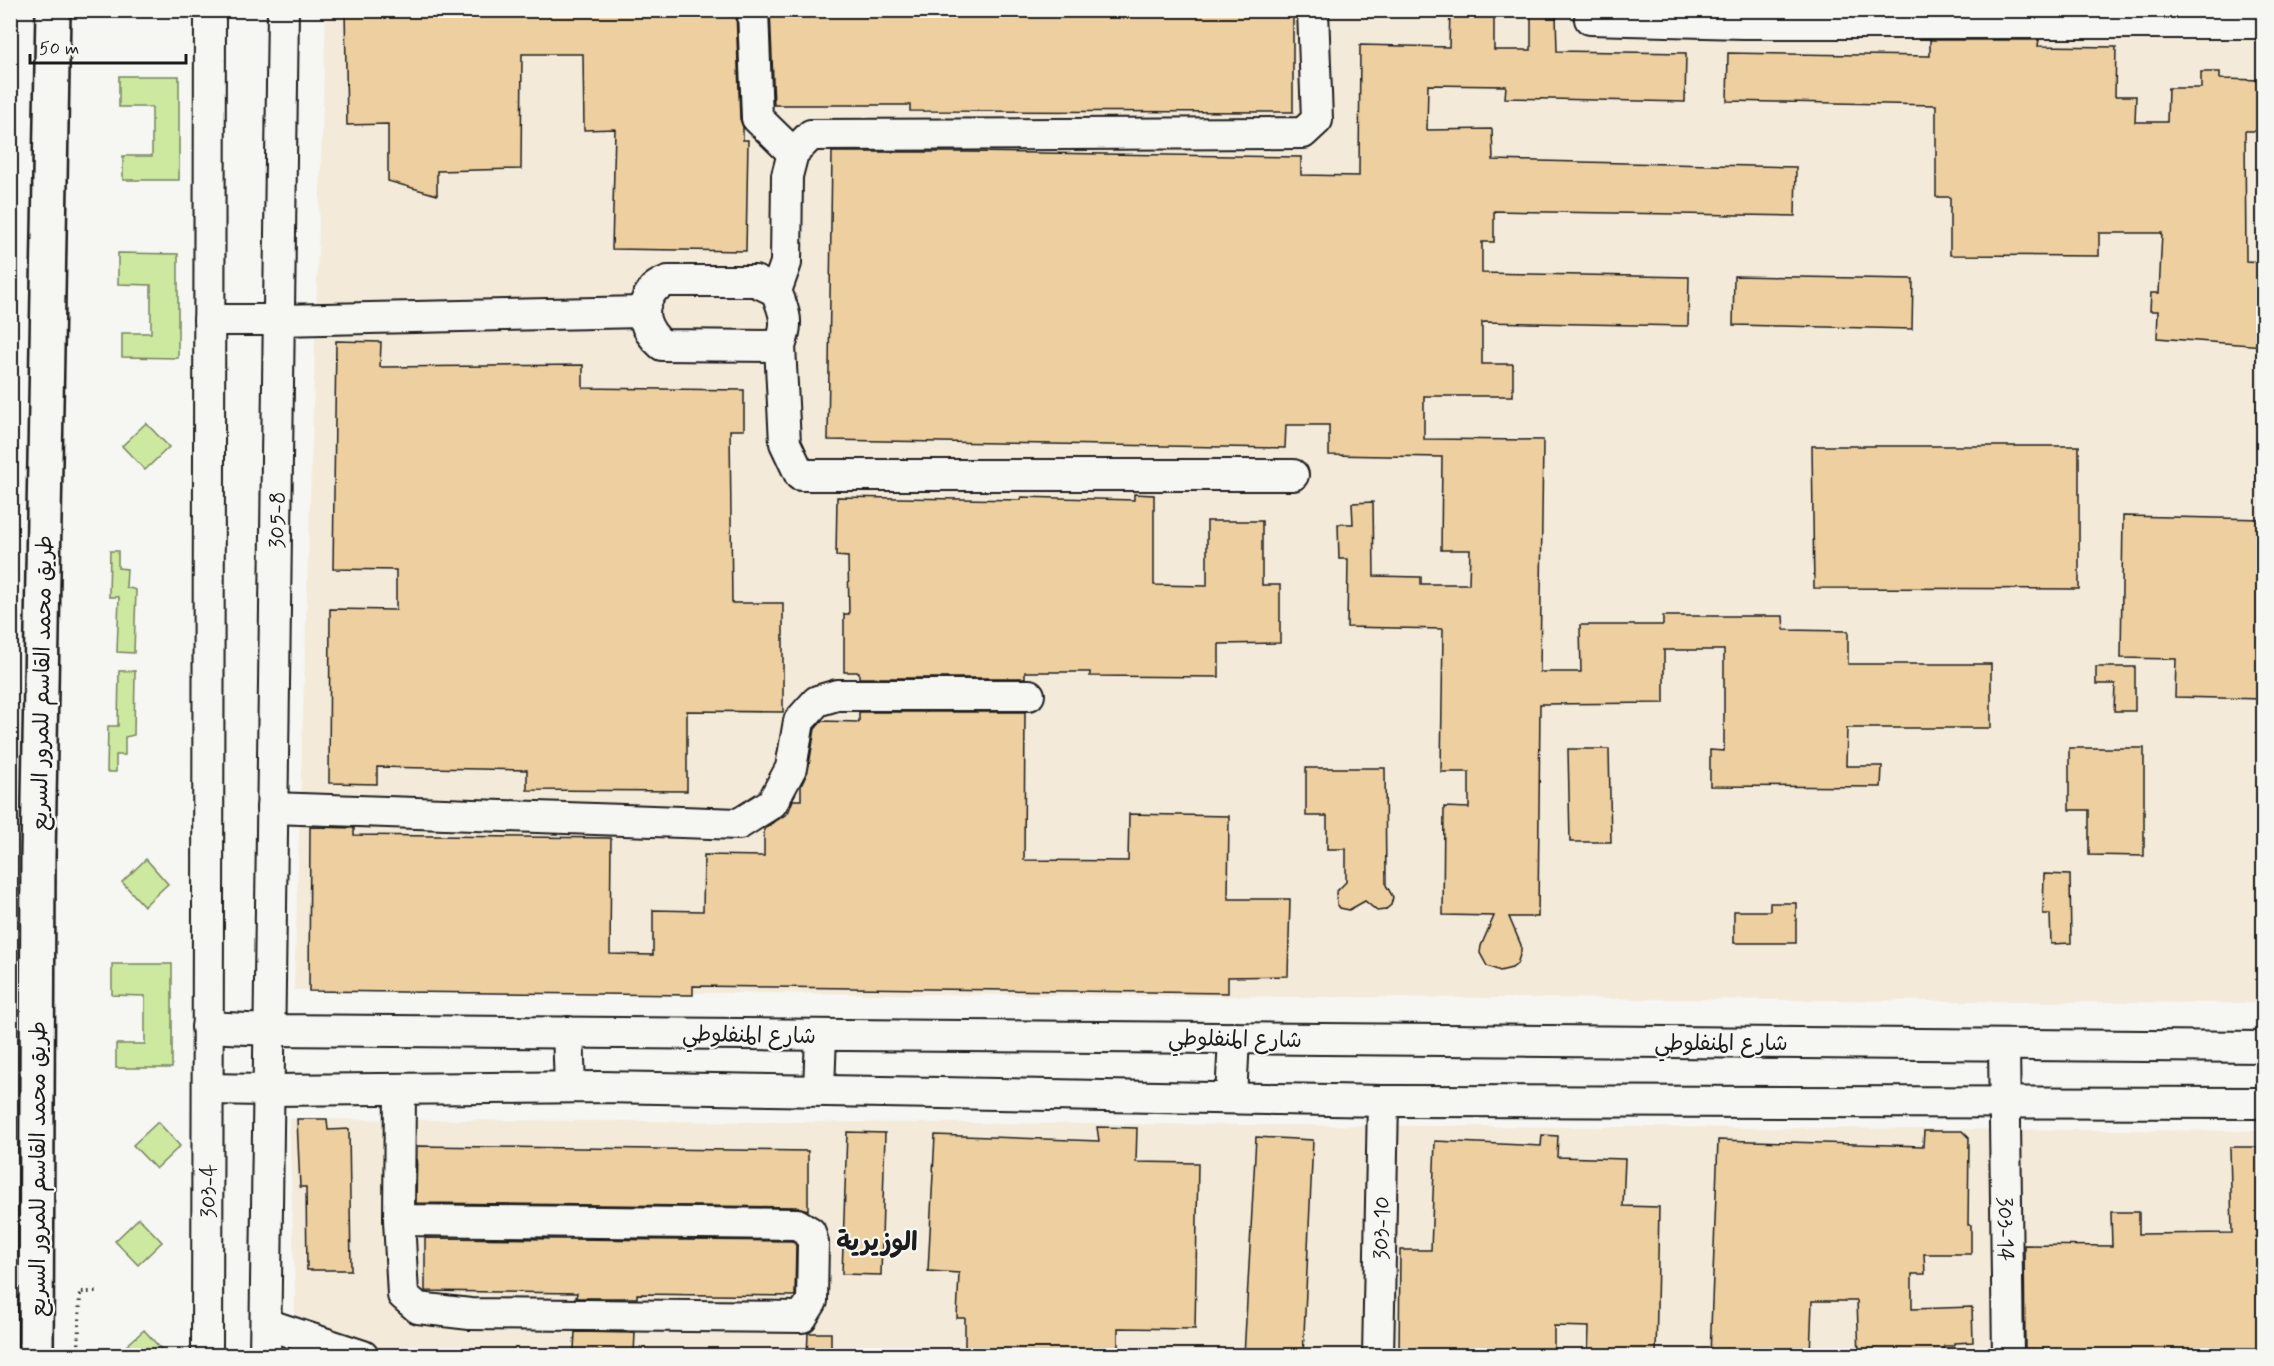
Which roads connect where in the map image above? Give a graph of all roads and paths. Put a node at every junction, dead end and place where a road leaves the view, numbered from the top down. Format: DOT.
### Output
graph roads {
  1 [pos="53,10"];
  2 [pos="210,10"];
  3 [pos="284,10"];
  4 [pos="753,10"];
  5 [pos="1313,10"];
  6 [pos="1590,19"];
  7 [pos="2264,23"];
  8 [pos="793,153"];
  9 [pos="776,291"];
  10 [pos="643,312"];
  11 [pos="209,320"];
  12 [pos="279,320"];
  13 [pos="780,346"];
  14 [pos="1293,475"];
  15 [pos="1029,694"];
  16 [pos="272,808"];
  17 [pos="207,1027"];
  18 [pos="269,1029"];
  19 [pos="568,1032"];
  20 [pos="821,1035"];
  21 [pos="1234,1038"];
  22 [pos="2004,1045"];
  23 [pos="2264,1047"];
  24 [pos="570,1087"];
  25 [pos="208,1089"];
  26 [pos="400,1089"];
  27 [pos="268,1090"];
  28 [pos="819,1090"];
  29 [pos="1231,1098"];
  30 [pos="1383,1101"];
  31 [pos="2005,1102"];
  32 [pos="2264,1103"];
  33 [pos="399,1221"];
  34 [pos="97,1292"];
  35 [pos="266,1324"];
  36 [pos="36,1356"];
  37 [pos="78,1356"];
  38 [pos="207,1356"];
  39 [pos="265,1356"];
  40 [pos="363,1356"];
  41 [pos="1378,1356"];
  42 [pos="2008,1356"];
  1 -- 36 [label="highway, طريق محمد القاسم للمرور السريع"];
  2 -- 11 [label="street"];
  3 -- 12 [label="street, 305-8"];
  4 -- 8 [label="street"];
  5 -- 8 [label="street"];
  6 -- 7 [label="street"];
  8 -- 9 [label="street"];
  9 -- 10 [label="street"];
  9 -- 13 [label="street"];
  10 -- 12 [label="street"];
  10 -- 13 [label="street"];
  11 -- 12 [label="street"];
  11 -- 17 [label="street"];
  12 -- 16 [label="street, 305-8"];
  13 -- 14 [label="street"];
  15 -- 16 [label="street"];
  16 -- 18 [label="street, 305-8"];
  17 -- 18 [label="street, شارع المنفلوطي"];
  17 -- 25 [label="street, 303-4"];
  18 -- 19 [label="street, شارع المنفلوطي"];
  18 -- 27 [label="street"];
  19 -- 20 [label="street, شارع المنفلوطي"];
  19 -- 24 [label="street"];
  20 -- 21 [label="street, شارع المنفلوطي"];
  20 -- 28 [label="street"];
  21 -- 22 [label="street, شارع المنفلوطي"];
  21 -- 29 [label="street"];
  22 -- 23 [label="street, شارع المنفلوطي"];
  22 -- 31 [label="street, 303-14"];
  24 -- 26 [label="street"];
  24 -- 28 [label="street"];
  25 -- 27 [label="street"];
  25 -- 38 [label="street, 303-4"];
  26 -- 27 [label="street"];
  26 -- 33 [label="street"];
  27 -- 35 [label="street"];
  28 -- 29 [label="street"];
  29 -- 30 [label="street"];
  30 -- 31 [label="street"];
  30 -- 41 [label="street, 303-10"];
  31 -- 32 [label="street"];
  31 -- 42 [label="street, 303-14"];
  33 -- 33 [label="street"];
  34 -- 37 [label="path"];
  35 -- 39 [label="street"];
  35 -- 40 [label="street"];
}
